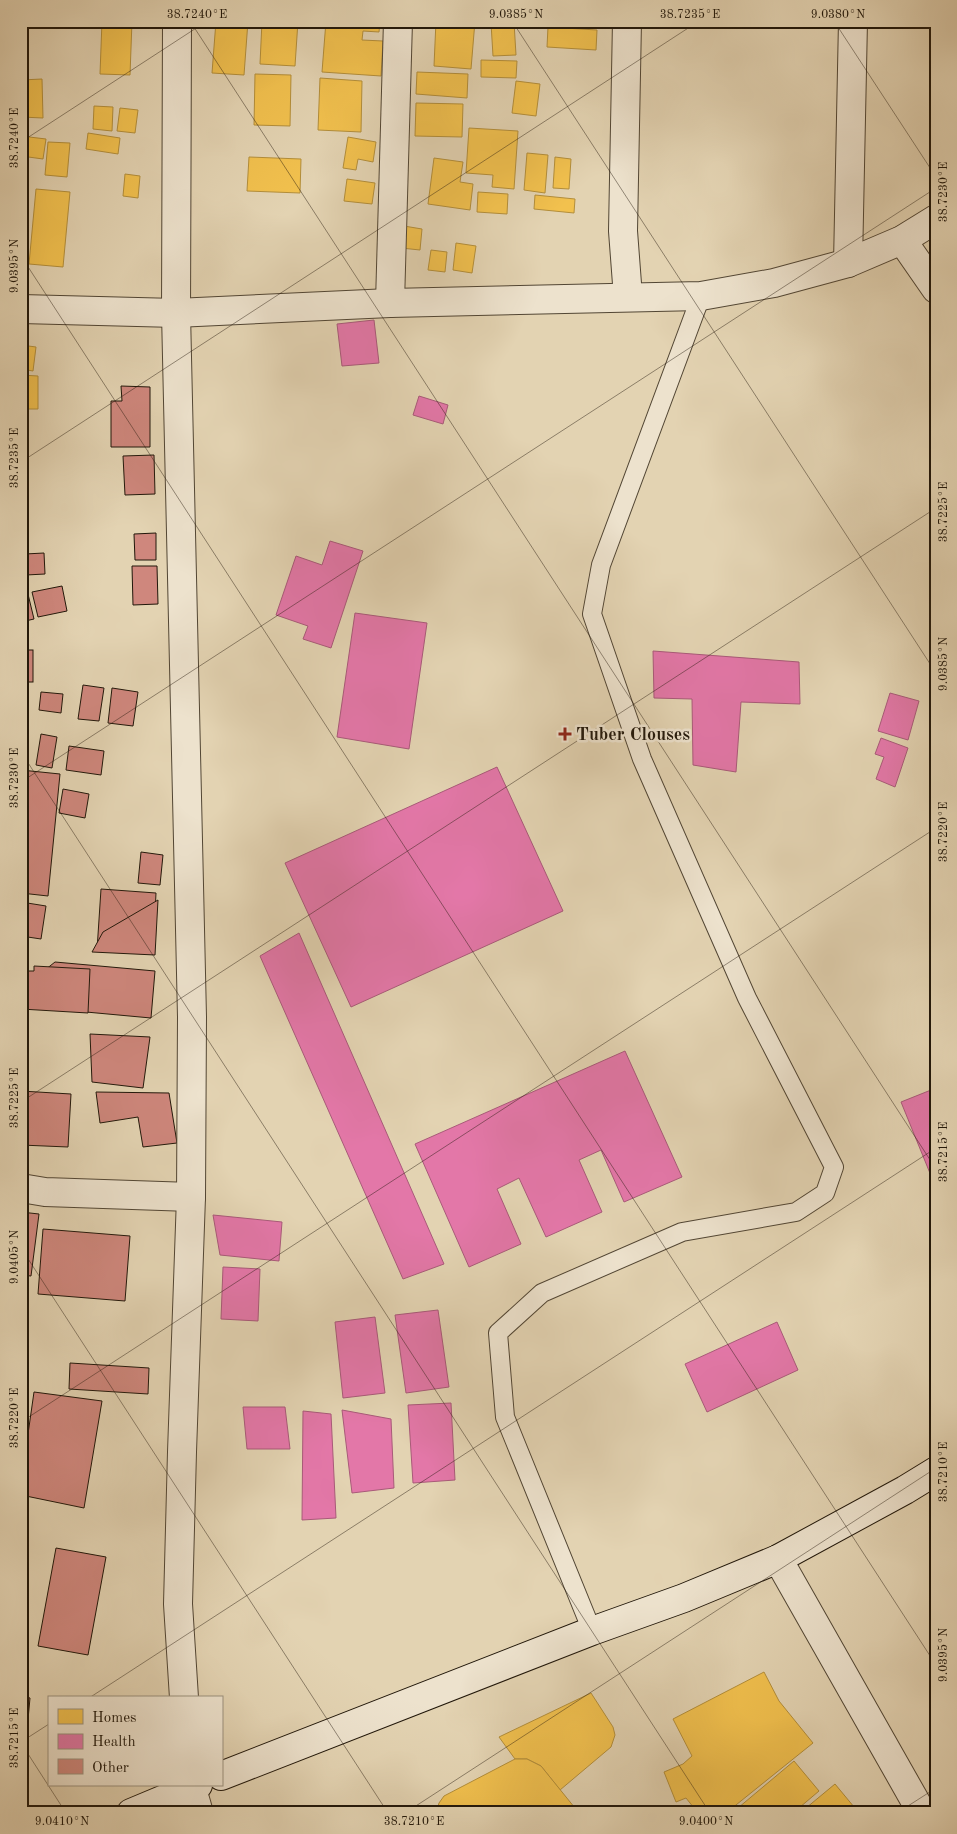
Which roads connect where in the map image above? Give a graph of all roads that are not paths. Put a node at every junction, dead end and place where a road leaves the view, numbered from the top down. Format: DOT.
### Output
graph roads {
  1 [pos="177,21"];
  2 [pos="398,21"];
  3 [pos="627,21"];
  4 [pos="853,21"];
  5 [pos="936,219"];
  6 [pos="902,240"];
  7 [pos="848,263"];
  8 [pos="936,289"];
  9 [pos="701,296"];
  10 [pos="628,297"];
  11 [pos="390,303"];
  12 [pos="21,309"];
  13 [pos="176,314"];
  14 [pos="21,1188"];
  15 [pos="192,1196"];
  16 [pos="936,1471"];
  17 [pos="778,1559"];
  18 [pos="592,1631"];
  19 [pos="184,1696"];
  20 [pos="222,1776"];
  21 [pos="195,1793"];
  22 [pos="130,1813"];
  23 [pos="922,1813"];
  1 -- 13 [label="street"];
  2 -- 11 [label="street"];
  3 -- 10 [label="street"];
  4 -- 7 [label="street"];
  5 -- 6 [label="street"];
  6 -- 7 [label="street"];
  6 -- 8 [label="street"];
  7 -- 9 [label="street"];
  9 -- 10 [label="street"];
  9 -- 18 [label="lane"];
  10 -- 11 [label="street"];
  11 -- 13 [label="street"];
  12 -- 13 [label="street"];
  13 -- 15 [label="street"];
  14 -- 15 [label="street"];
  15 -- 19 [label="street"];
  16 -- 17 [label="street"];
  17 -- 18 [label="street"];
  17 -- 23 [label="street"];
  18 -- 20 [label="street"];
  21 -- 22 [label="street"];
}
